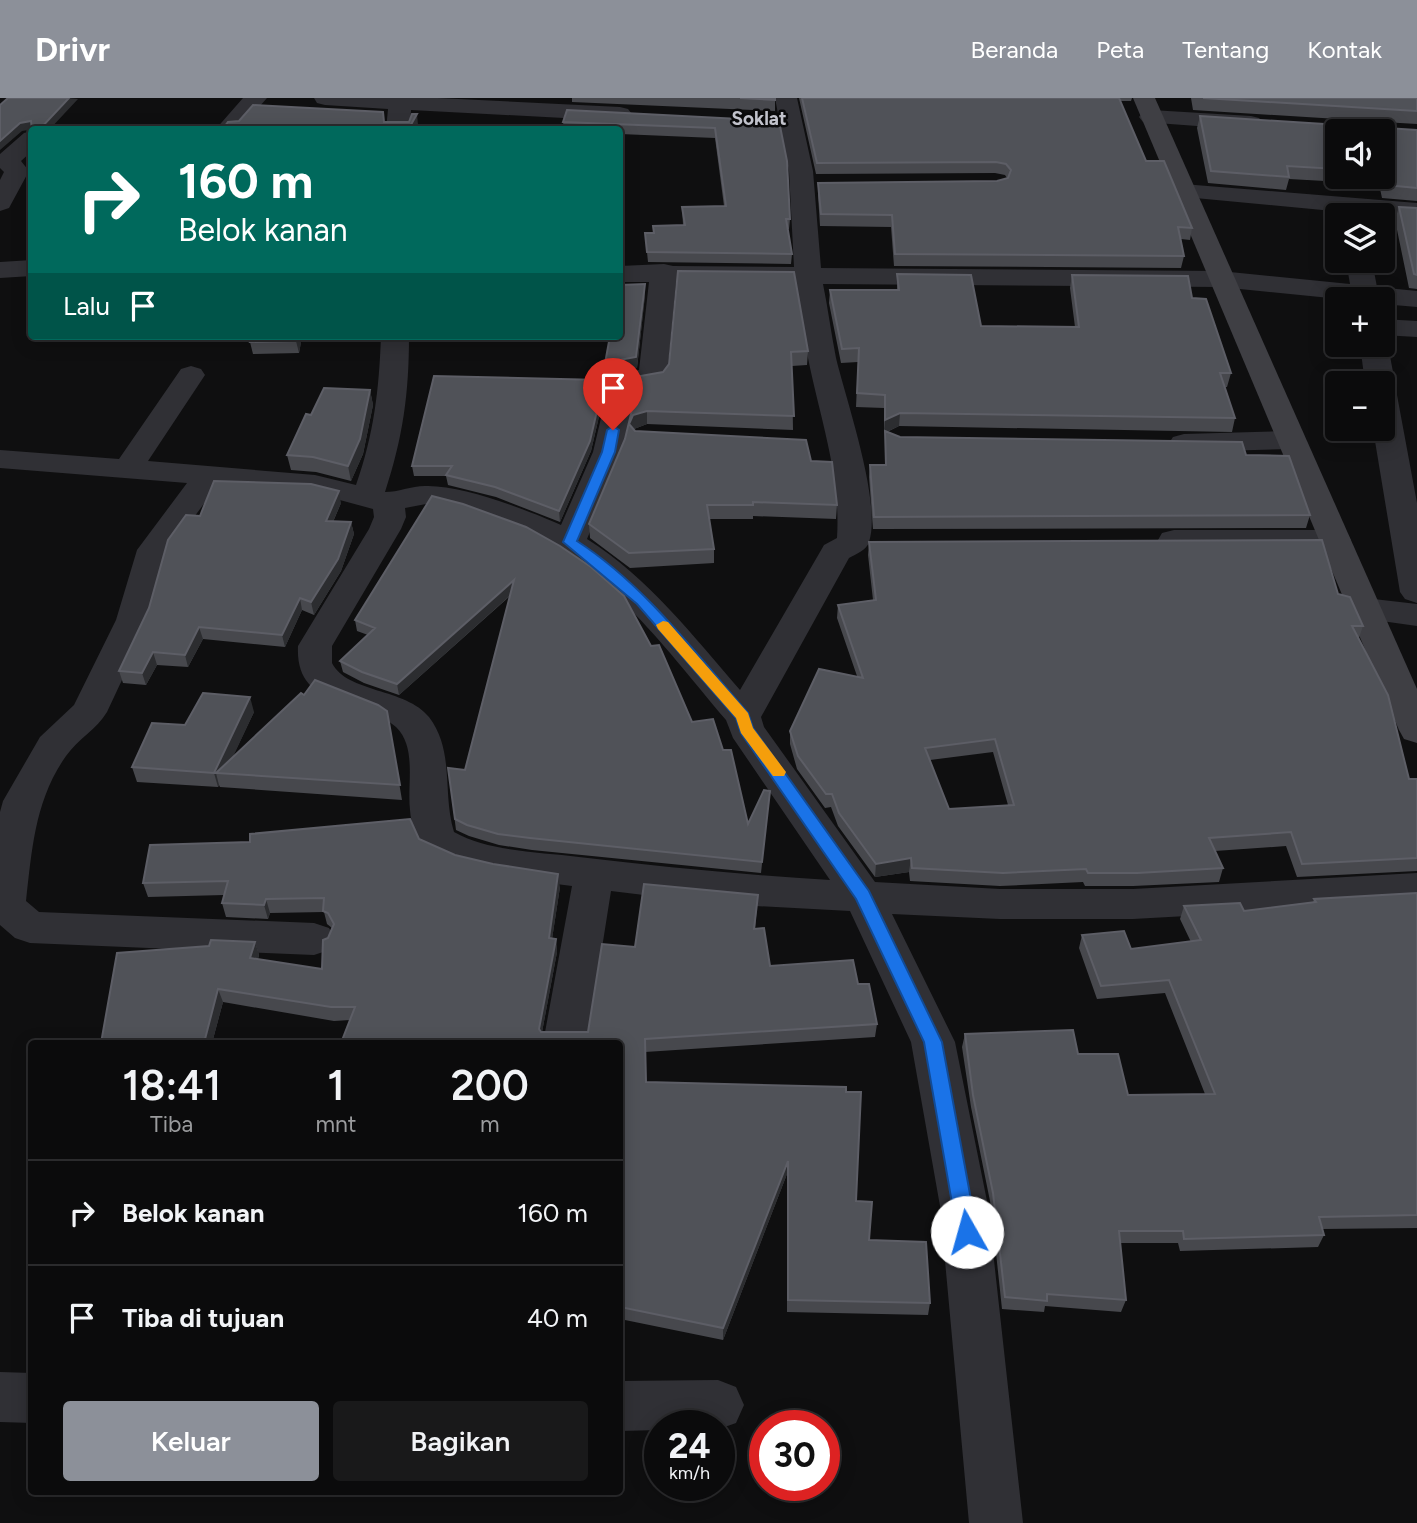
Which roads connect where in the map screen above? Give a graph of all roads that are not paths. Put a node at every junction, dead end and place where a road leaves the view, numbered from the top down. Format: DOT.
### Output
graph roads {
  1 [pos="256,98"];
  2 [pos="325,98"];
  3 [pos="400,101"];
  4 [pos="1148,107"];
  5 [pos="784,114"];
  6 [pos="641,115"];
  7 [pos="1273,124"];
  8 [pos="230,126"];
  9 [pos="398,126"];
  10 [pos="28,142"];
  11 [pos="829,184"];
  12 [pos="802,185"];
  13 [pos="1183,191"];
  14 [pos="0,203"];
  15 [pos="1325,207"];
  16 [pos="1395,211"];
  17 [pos="1417,211"];
  18 [pos="28,268"];
  19 [pos="0,270"];
  20 [pos="664,272"];
  21 [pos="623,274"];
  22 [pos="808,274"];
  23 [pos="1220,279"];
  24 [pos="1325,292"];
  25 [pos="1395,298"];
  26 [pos="1417,299"];
  27 [pos="1395,328"];
  28 [pos="1417,329"];
  29 [pos="395,340"];
  30 [pos="191,375"];
  31 [pos="1395,423"];
  32 [pos="1290,440"];
  33 [pos="1153,442"];
  34 [pos="1404,442"];
  35 [pos="0,459"];
  36 [pos="128,468"];
  37 [pos="210,474"];
  38 [pos="1406,475"];
  39 [pos="377,484"];
  40 [pos="1335,540"];
  41 [pos="1142,541"];
  42 [pos="570,542"];
  43 [pos="1417,592"];
  44 [pos="1365,609"];
  45 [pos="1417,615"];
  46 [pos="743,716"];
  47 [pos="1417,730"];
  48 [pos="594,874"];
  49 [pos="1417,888"];
  50 [pos="855,895"];
  51 [pos="3,907"];
  52 [pos="314,939"];
  53 [pos="566,1040"];
  54 [pos="0,1397"];
  55 [pos="28,1398"];
  56 [pos="718,1405"];
  57 [pos="623,1406"];
  58 [pos="996,1523"];
  1 -- 8 [label="street"];
  2 -- 3 [label="street"];
  3 -- 6 [label="street"];
  3 -- 9 [label="street"];
  4 -- 7 [label="street"];
  4 -- 13 [label="main road"];
  5 -- 12 [label="street"];
  10 -- 14 [label="street"];
  11 -- 12 [label="street"];
  12 -- 22 [label="street"];
  13 -- 15 [label="street"];
  13 -- 23 [label="main road"];
  16 -- 17 [label="street"];
  18 -- 19 [label="street"];
  20 -- 21 [label="street"];
  20 -- 22 [label="street"];
  20 -- 42 [label="street"];
  22 -- 23 [label="street"];
  22 -- 46 [label="street"];
  23 -- 24 [label="street"];
  23 -- 32 [label="main road"];
  25 -- 26 [label="street"];
  27 -- 28 [label="street"];
  29 -- 39 [label="street"];
  30 -- 36 [label="street"];
  31 -- 34 [label="street"];
  32 -- 33 [label="street"];
  32 -- 40 [label="main road"];
  34 -- 38 [label="street"];
  35 -- 36 [label="street"];
  36 -- 37 [label="street"];
  37 -- 39 [label="street"];
  37 -- 51 [label="street"];
  38 -- 43 [label="street"];
  39 -- 42 [label="street"];
  39 -- 48 [label="street"];
  40 -- 41 [label="street"];
  40 -- 44 [label="main road"];
  42 -- 46 [label="street"];
  44 -- 45 [label="street"];
  44 -- 47 [label="main road"];
  46 -- 50 [label="street"];
  48 -- 50 [label="street"];
  48 -- 53 [label="street"];
  49 -- 50 [label="street"];
  50 -- 58 [label="street"];
  51 -- 52 [label="street"];
  54 -- 55 [label="street"];
  56 -- 57 [label="street"];
}
